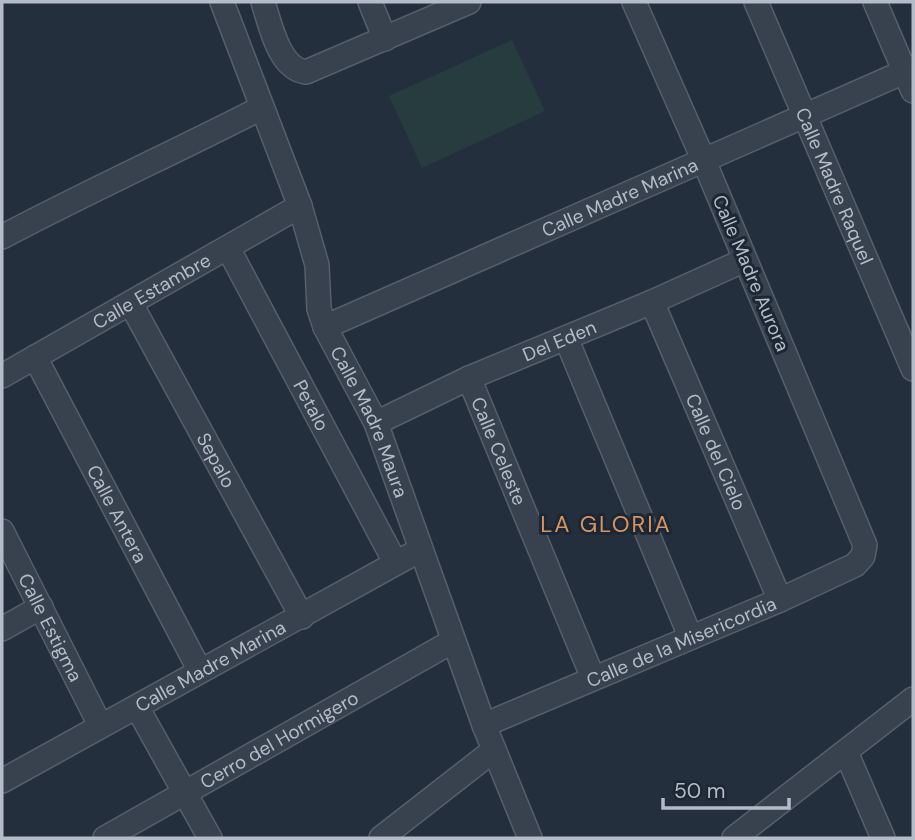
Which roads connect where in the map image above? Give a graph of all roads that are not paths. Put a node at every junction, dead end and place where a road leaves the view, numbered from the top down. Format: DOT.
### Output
graph roads {
  1 [pos="222,2"];
  2 [pos="263,2"];
  3 [pos="370,2"];
  4 [pos="469,2"];
  5 [pos="634,2"];
  6 [pos="756,2"];
  7 [pos="875,2"];
  8 [pos="384,39"];
  9 [pos="911,77"];
  10 [pos="261,108"];
  11 [pos="805,116"];
  12 [pos="704,162"];
  13 [pos="300,206"];
  14 [pos="2,237"];
  15 [pos="228,248"];
  16 [pos="745,260"];
  17 [pos="652,302"];
  18 [pos="131,304"];
  19 [pos="325,327"];
  20 [pos="566,338"];
  21 [pos="35,357"];
  22 [pos="913,369"];
  23 [pos="2,376"];
  24 [pos="469,378"];
  25 [pos="376,423"];
  26 [pos="2,531"];
  27 [pos="865,545"];
  28 [pos="420,550"];
  29 [pos="395,562"];
  30 [pos="780,600"];
  31 [pos="41,607"];
  32 [pos="302,617"];
  33 [pos="2,629"];
  34 [pos="690,636"];
  35 [pos="453,641"];
  36 [pos="200,671"];
  37 [pos="593,678"];
  38 [pos="913,699"];
  39 [pos="137,707"];
  40 [pos="100,725"];
  41 [pos="484,725"];
  42 [pos="494,750"];
  43 [pos="846,752"];
  44 [pos="2,781"];
  45 [pos="186,793"];
  46 [pos="758,830"];
  47 [pos="105,838"];
  48 [pos="210,838"];
  49 [pos="381,838"];
  50 [pos="530,838"];
  51 [pos="734,838"];
  52 [pos="883,838"];
  1 -- 10 [label="street, Calle Madre Maura"];
  2 -- 8 [label="street"];
  3 -- 8 [label="street"];
  4 -- 8 [label="street"];
  5 -- 12 [label="street, Calle Madre Aurora"];
  6 -- 11 [label="street, Calle Madre Raquel"];
  7 -- 9 [label="street"];
  9 -- 11 [label="street, Calle Madre Marina"];
  10 -- 13 [label="street, Calle Madre Maura"];
  10 -- 14 [label="street"];
  11 -- 12 [label="street, Calle Madre Marina"];
  11 -- 22 [label="street, Calle Madre Raquel"];
  12 -- 16 [label="street, Calle Madre Aurora"];
  12 -- 19 [label="street, Calle Madre Marina"];
  13 -- 15 [label="street, Calle Estambre"];
  13 -- 19 [label="street, Calle Madre Maura"];
  15 -- 18 [label="street, Calle Estambre"];
  15 -- 29 [label="street, Petalo"];
  16 -- 17 [label="street, Del Eden"];
  16 -- 27 [label="street, Calle Madre Aurora"];
  17 -- 20 [label="street, Del Eden"];
  17 -- 30 [label="street, Calle del Cielo"];
  18 -- 21 [label="street, Calle Estambre"];
  18 -- 32 [label="street, Sepalo"];
  19 -- 25 [label="street, Calle Madre Maura"];
  20 -- 24 [label="street, Del Eden"];
  20 -- 34 [label="street"];
  21 -- 23 [label="street, Calle Estambre"];
  21 -- 36 [label="street, Calle Antera"];
  24 -- 25 [label="street, Del Eden"];
  24 -- 37 [label="street, Calle Celeste"];
  25 -- 28 [label="street, Calle Madre Maura"];
  26 -- 31 [label="street, Calle Estigma"];
  27 -- 30 [label="street, Calle de la Misericordia"];
  28 -- 29 [label="street, Calle Madre Marina"];
  28 -- 35 [label="street, Calle Madre Maura"];
  29 -- 32 [label="street, Calle Madre Marina"];
  30 -- 34 [label="street, Calle de la Misericordia"];
  31 -- 33 [label="street"];
  31 -- 40 [label="street, Calle Estigma"];
  32 -- 36 [label="street, Calle Madre Marina"];
  34 -- 37 [label="street, Calle de la Misericordia"];
  35 -- 41 [label="street, Calle Madre Maura"];
  35 -- 45 [label="street, Cerro del Hormigero"];
  36 -- 39 [label="street, Calle Madre Marina"];
  37 -- 41 [label="street, Calle de la Misericordia"];
  38 -- 43 [label="street"];
  39 -- 40 [label="street, Calle Madre Marina"];
  39 -- 45 [label="street"];
  40 -- 44 [label="street, Calle Madre Marina"];
  41 -- 42 [label="street, Calle Madre Maura"];
  42 -- 49 [label="street"];
  42 -- 50 [label="street, Calle Madre Maura"];
  43 -- 46 [label="street"];
  43 -- 52 [label="street"];
  45 -- 47 [label="street, Cerro del Hormigero"];
  45 -- 48 [label="street"];
  46 -- 51 [label="street"];
}
